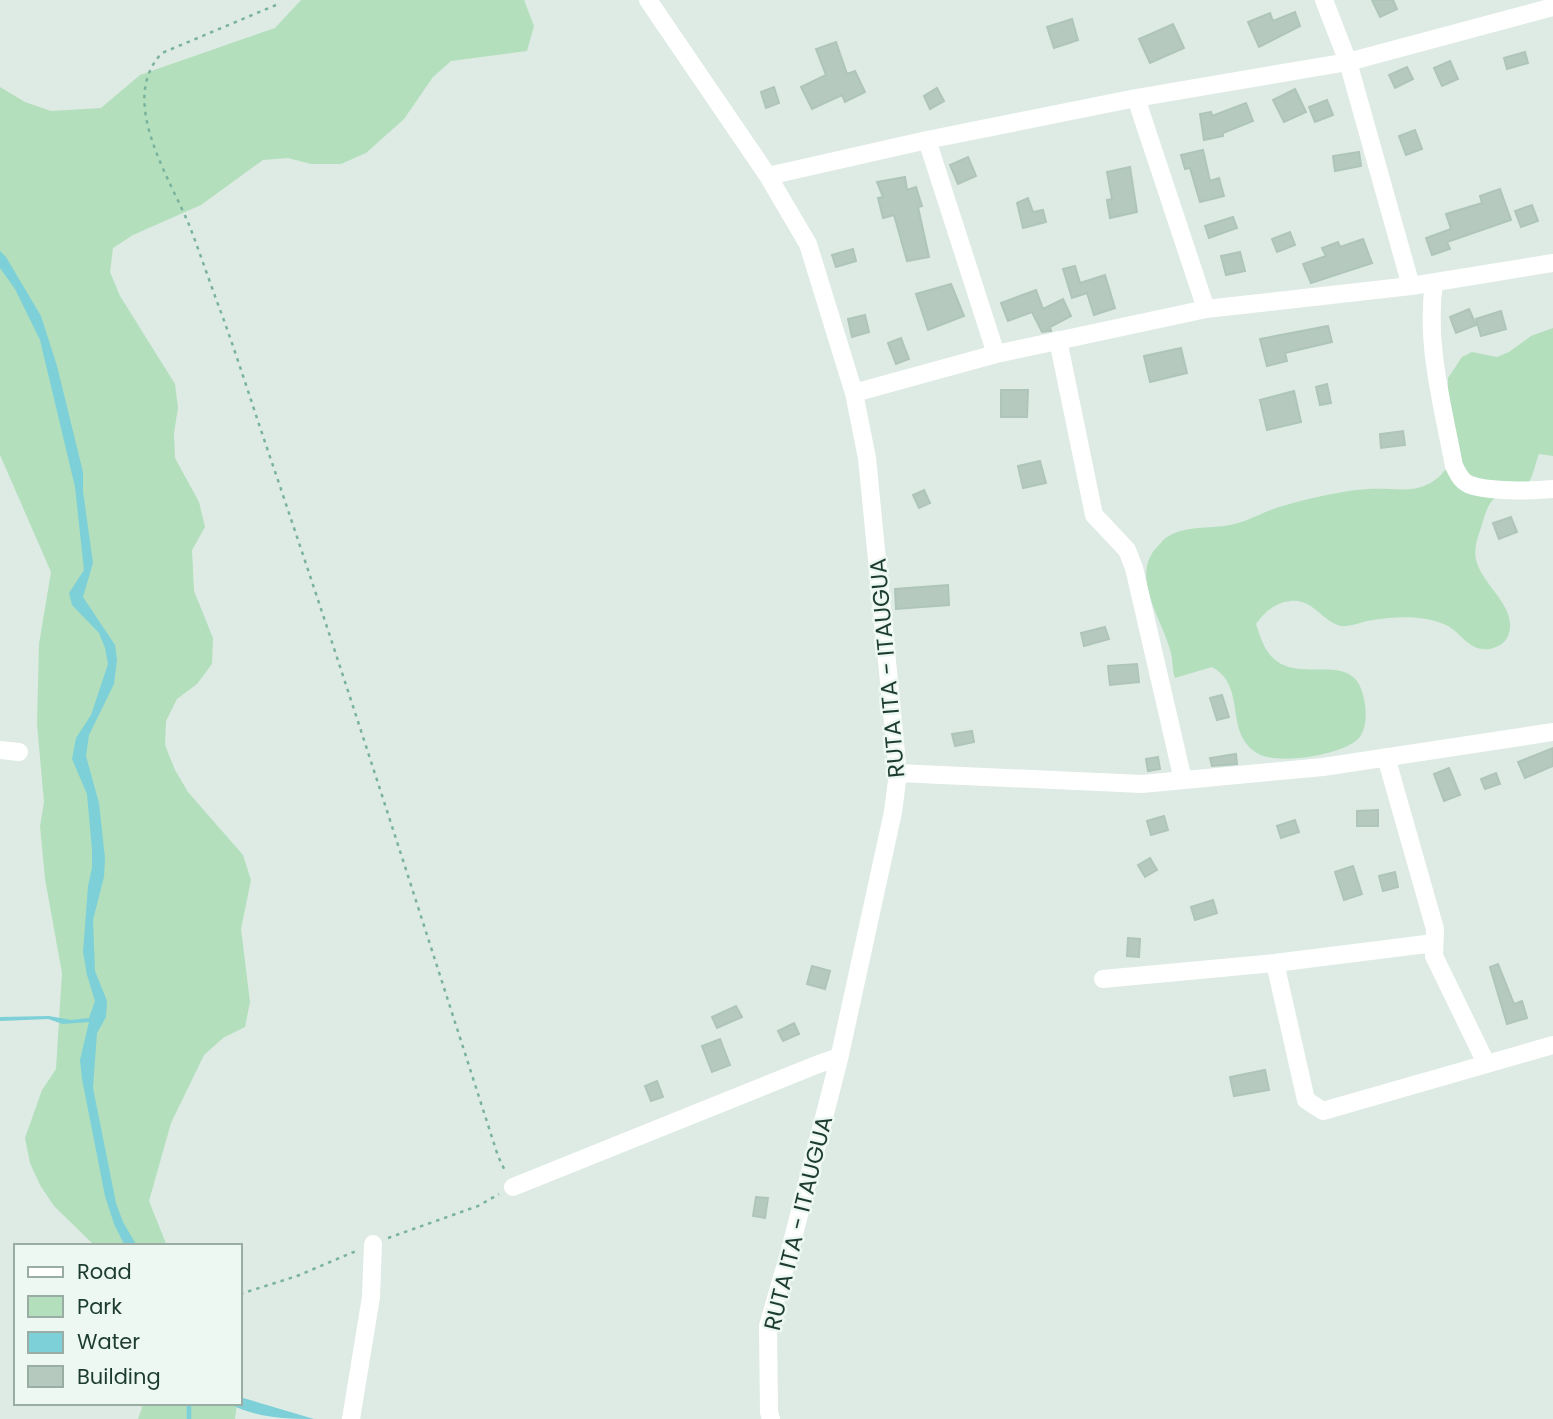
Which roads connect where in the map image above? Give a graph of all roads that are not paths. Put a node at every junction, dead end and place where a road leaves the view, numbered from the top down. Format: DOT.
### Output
graph roads {
  1 [pos="648,0"];
  2 [pos="1324,0"];
  3 [pos="1553,7"];
  4 [pos="1348,62"];
  5 [pos="1136,98"];
  6 [pos="927,140"];
  7 [pos="768,176"];
  8 [pos="1553,263"];
  9 [pos="1434,283"];
  10 [pos="1411,286"];
  11 [pos="1206,309"];
  12 [pos="1058,340"];
  13 [pos="996,354"];
  14 [pos="854,393"];
  15 [pos="1553,489"];
  16 [pos="1553,732"];
  17 [pos="0,750"];
  18 [pos="19,752"];
  19 [pos="1386,757"];
  20 [pos="898,773"];
  21 [pos="1183,780"];
  22 [pos="1434,943"];
  23 [pos="1275,963"];
  24 [pos="1103,979"];
  25 [pos="1553,1045"];
  26 [pos="839,1059"];
  27 [pos="1486,1063"];
  28 [pos="513,1187"];
  29 [pos="373,1244"];
  30 [pos="351,1419"];
  31 [pos="771,1419"];
  1 -- 7 [label="street, RUTA ITA - ITAUGUA"];
  2 -- 4 [label="street"];
  3 -- 4 [label="street"];
  4 -- 5 [label="street"];
  4 -- 10 [label="street"];
  5 -- 6 [label="street"];
  5 -- 11 [label="street"];
  6 -- 7 [label="street"];
  6 -- 13 [label="street"];
  7 -- 14 [label="street, RUTA ITA - ITAUGUA"];
  8 -- 9 [label="street"];
  9 -- 10 [label="street"];
  9 -- 15 [label="street"];
  10 -- 11 [label="street"];
  11 -- 12 [label="street"];
  12 -- 13 [label="street"];
  12 -- 21 [label="street"];
  13 -- 14 [label="street"];
  14 -- 20 [label="street, RUTA ITA - ITAUGUA"];
  16 -- 19 [label="street"];
  17 -- 18 [label="street"];
  19 -- 21 [label="street"];
  19 -- 22 [label="street"];
  20 -- 21 [label="street"];
  20 -- 26 [label="street, RUTA ITA - ITAUGUA"];
  22 -- 23 [label="street"];
  22 -- 27 [label="street"];
  23 -- 24 [label="street"];
  23 -- 27 [label="street"];
  25 -- 27 [label="street"];
  26 -- 28 [label="street"];
  26 -- 31 [label="street, RUTA ITA - ITAUGUA"];
  29 -- 30 [label="street"];
}
